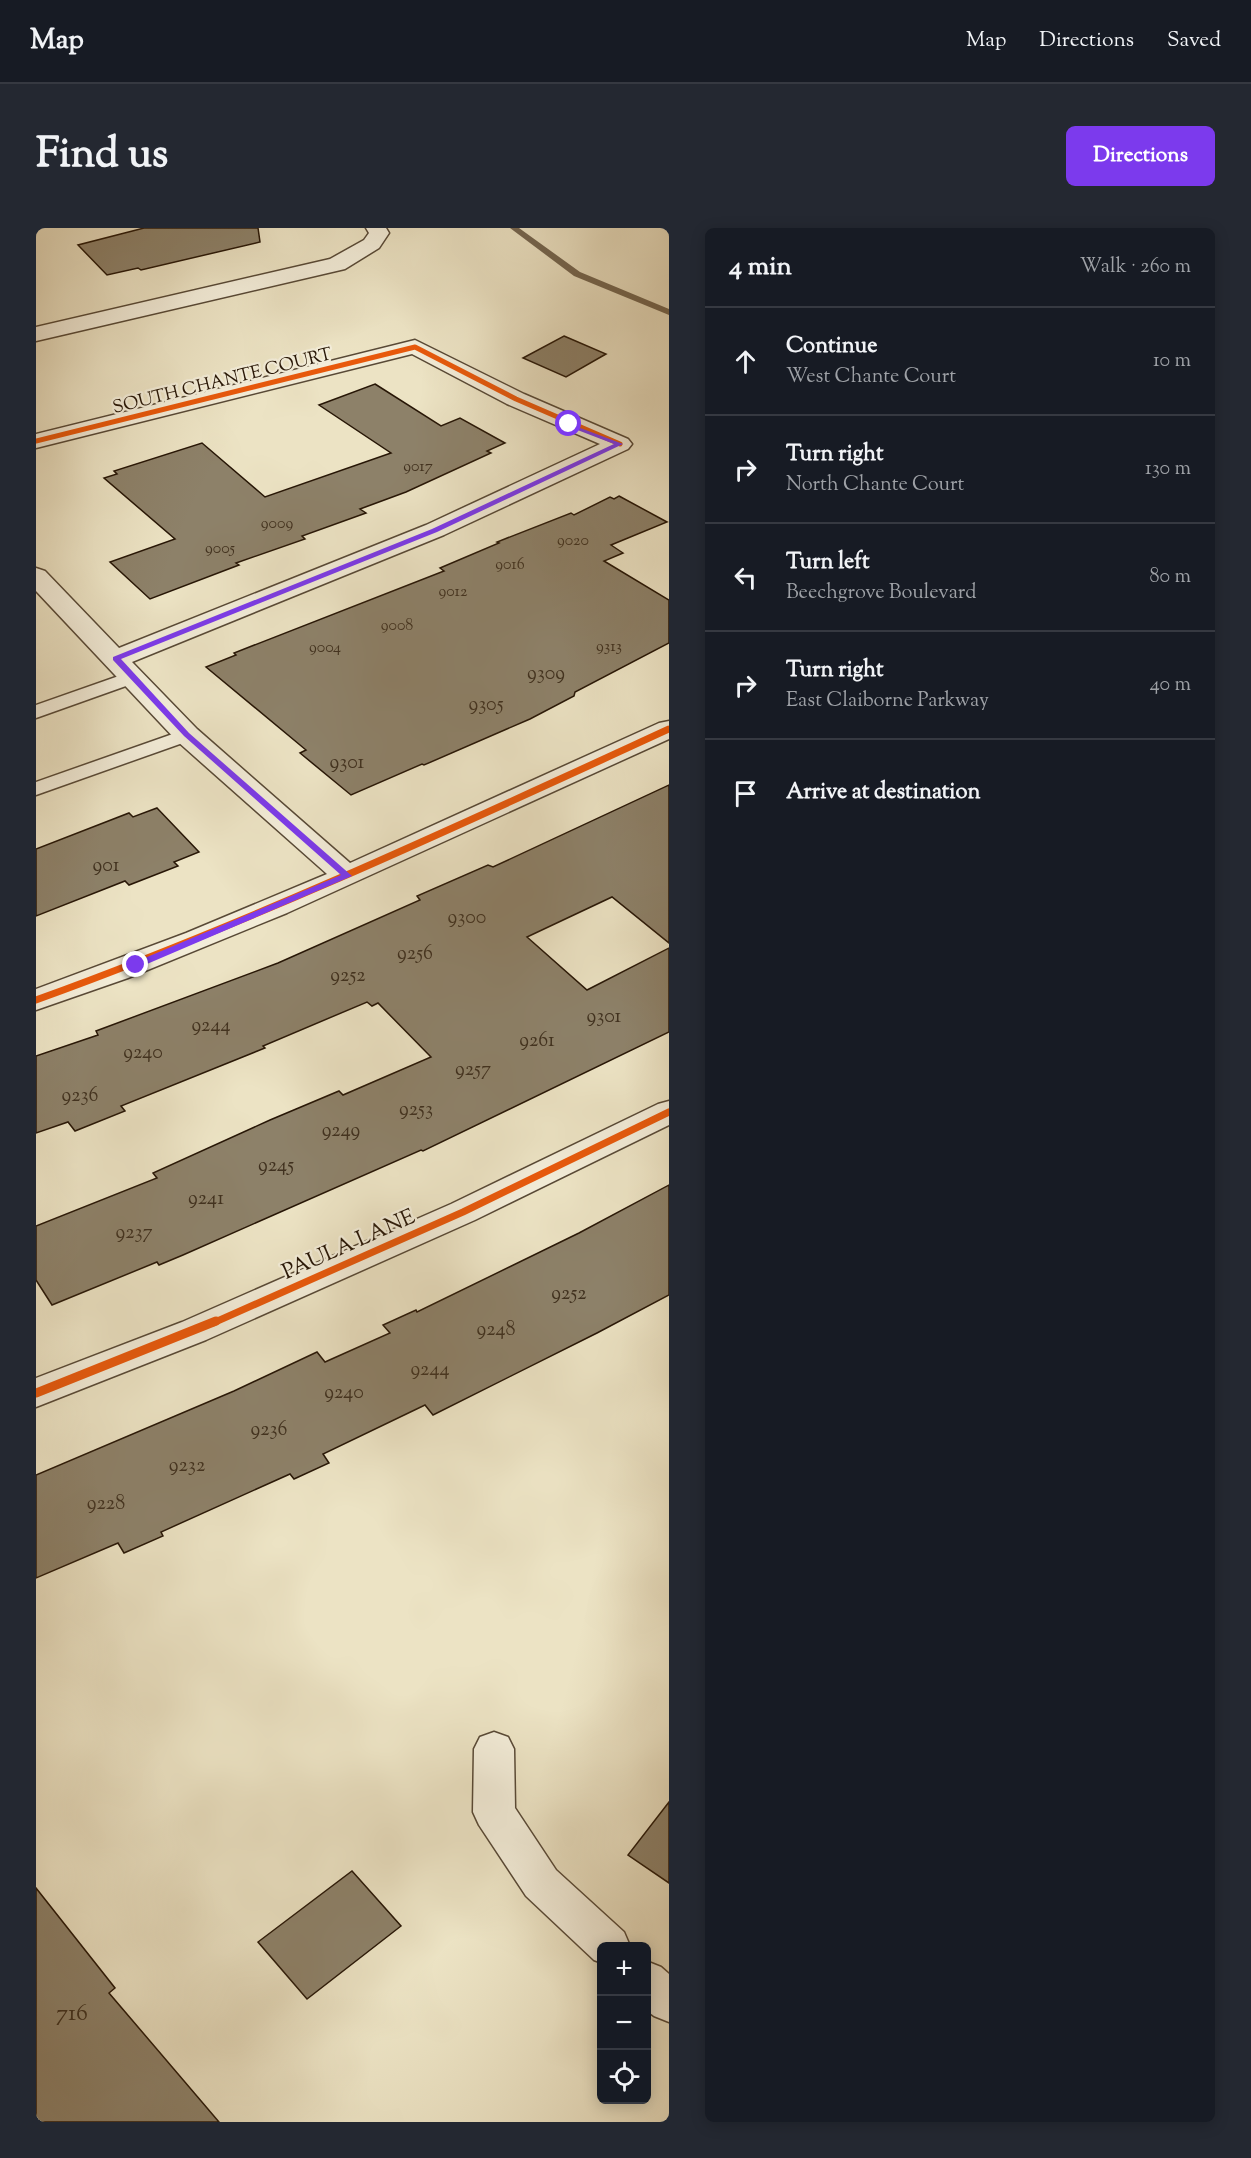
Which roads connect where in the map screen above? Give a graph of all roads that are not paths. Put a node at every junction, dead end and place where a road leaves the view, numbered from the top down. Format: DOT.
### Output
graph roads {
  1 [pos="376,228"];
  2 [pos="36,334"];
  3 [pos="36,441"];
  4 [pos="36,576"];
  5 [pos="124,668"];
  6 [pos="36,712"];
  7 [pos="669,729"];
  8 [pos="187,735"];
  9 [pos="36,789"];
  10 [pos="347,876"];
  11 [pos="36,1000"];
  12 [pos="669,1112"];
  13 [pos="36,1393"];
  14 [pos="494,1749"];
  15 [pos="604,1942"];
  16 [pos="651,1986"];
  17 [pos="669,2002"];
  1 -- 2 [label="street"];
  3 -- 5 [label="street, SOUTH CHANTE COURT"];
  4 -- 5 [label="street"];
  5 -- 6 [label="lane"];
  5 -- 8 [label="street"];
  7 -- 10 [label="street"];
  8 -- 9 [label="lane"];
  8 -- 10 [label="street"];
  10 -- 11 [label="street"];
  12 -- 13 [label="street, PAULA LANE"];
  14 -- 15 [label="street"];
  16 -- 17 [label="street"];
}
